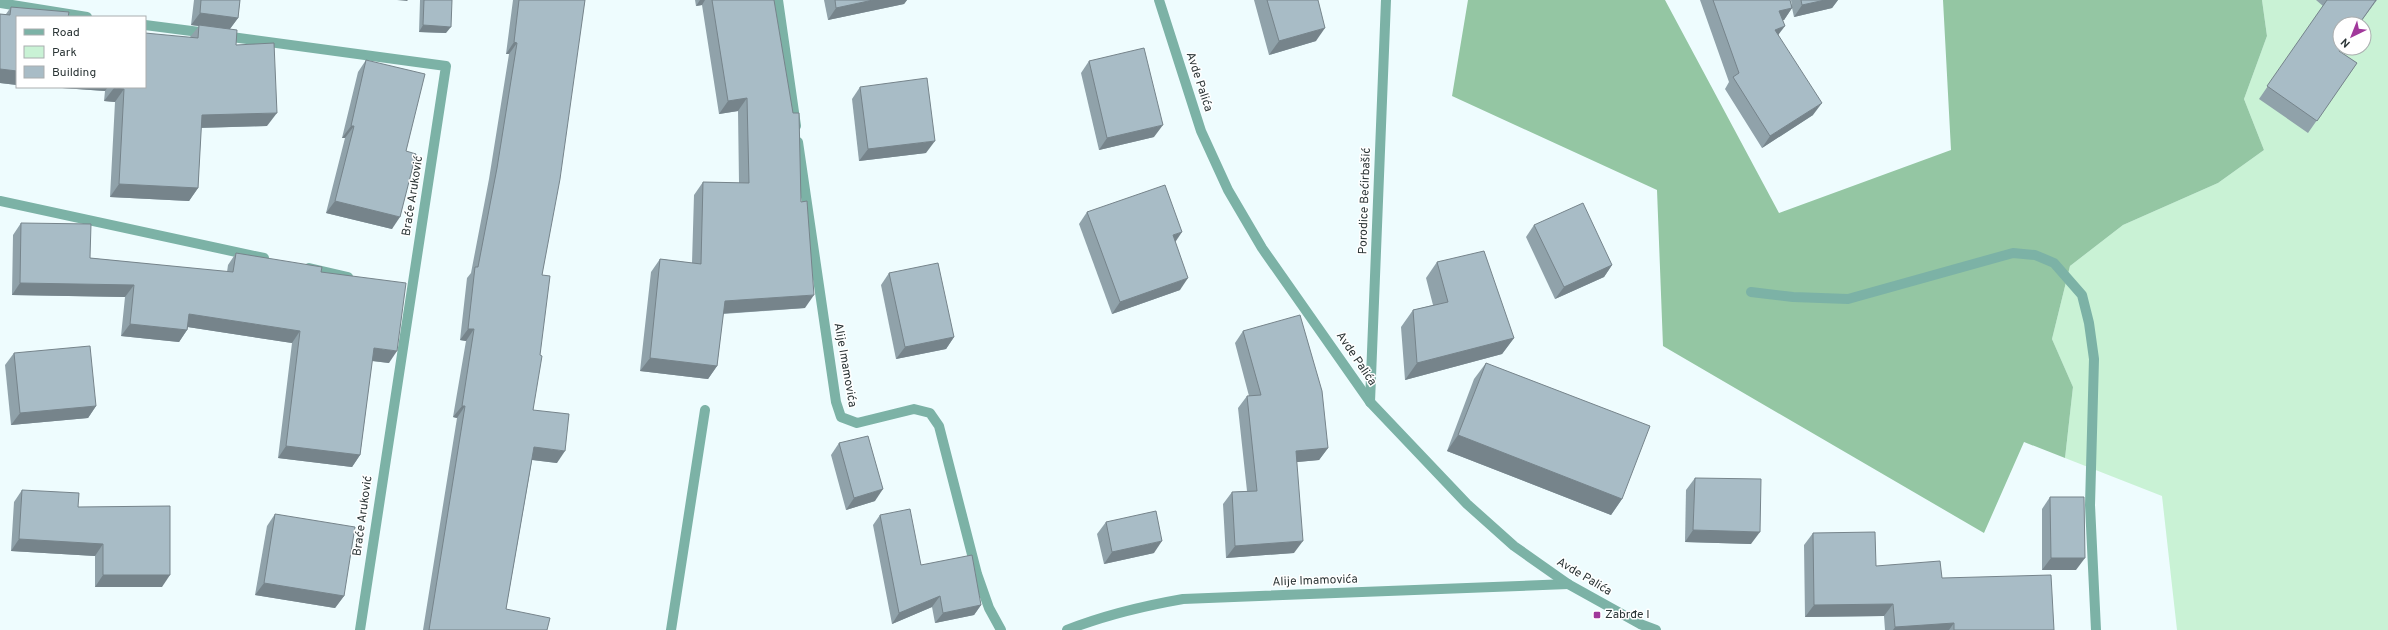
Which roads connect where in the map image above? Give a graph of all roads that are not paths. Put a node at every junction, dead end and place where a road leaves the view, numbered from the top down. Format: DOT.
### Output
graph roads {
  1 [pos="778,0"];
  2 [pos="1159,0"];
  3 [pos="1386,0"];
  4 [pos="0,3"];
  5 [pos="81,16"];
  6 [pos="146,25"];
  7 [pos="0,201"];
  8 [pos="271,260"];
  9 [pos="302,267"];
  10 [pos="357,278"];
  11 [pos="1751,292"];
  12 [pos="1370,402"];
  13 [pos="705,410"];
  14 [pos="1568,584"];
  15 [pos="360,630"];
  16 [pos="672,630"];
  17 [pos="1001,630"];
  18 [pos="1067,630"];
  19 [pos="1656,630"];
  20 [pos="2096,630"];
  1 -- 17 [label="street, Alije Imamovića"];
  2 -- 12 [label="street, Avde Palića"];
  3 -- 12 [label="street, Porodice Bećirbašić"];
  4 -- 5 [label="street"];
  6 -- 15 [label="street, Braće Aruković"];
  7 -- 8 [label="street"];
  9 -- 10 [label="street"];
  11 -- 20 [label="street"];
  12 -- 14 [label="street, Avde Palića"];
  13 -- 16 [label="street"];
  14 -- 18 [label="street, Alije Imamovića"];
  14 -- 19 [label="street, Avde Palića"];
}
